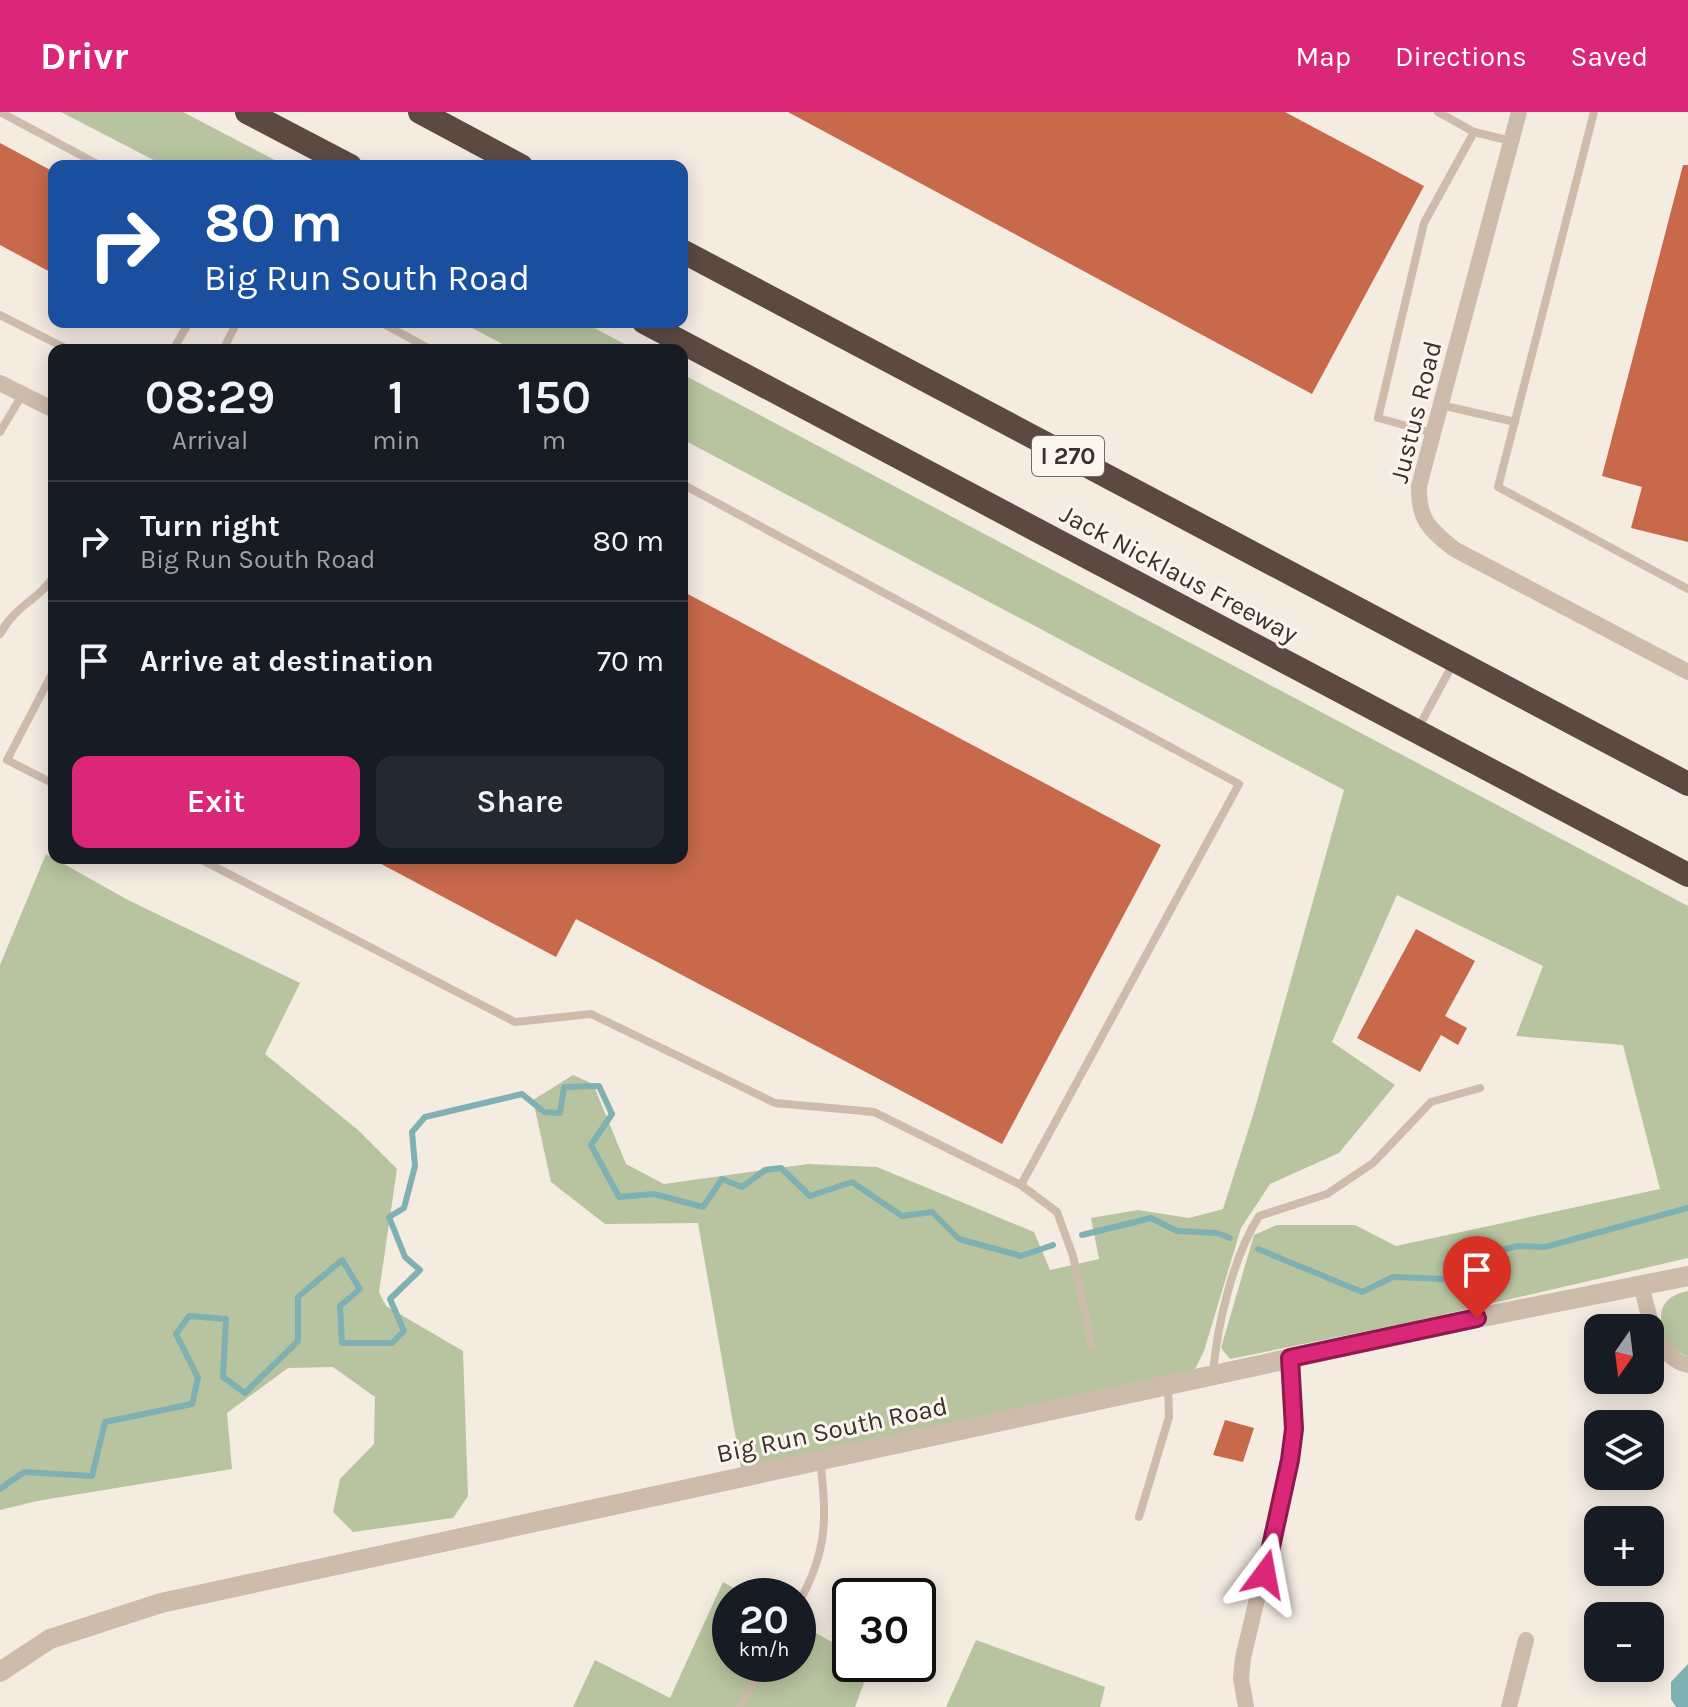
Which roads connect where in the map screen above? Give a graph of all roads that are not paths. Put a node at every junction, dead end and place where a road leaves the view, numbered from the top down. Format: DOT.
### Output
graph roads {
  1 [pos="0,112"];
  2 [pos="247,112"];
  3 [pos="420,112"];
  4 [pos="1438,112"];
  5 [pos="1519,112"];
  6 [pos="1594,112"];
  7 [pos="1474,132"];
  8 [pos="1511,141"];
  9 [pos="90,160"];
  10 [pos="339,160"];
  11 [pos="510,160"];
  12 [pos="688,254"];
  13 [pos="0,315"];
  14 [pos="391,328"];
  15 [pos="655,328"];
  16 [pos="57,344"];
  17 [pos="421,344"];
  18 [pos="685,344"];
  19 [pos="688,345"];
  20 [pos="0,383"];
  21 [pos="23,394"];
  22 [pos="1441,405"];
  23 [pos="48,407"];
  24 [pos="1515,422"];
  25 [pos="0,432"];
  26 [pos="1433,433"];
  27 [pos="688,487"];
  28 [pos="48,585"];
  29 [pos="1688,589"];
  30 [pos="0,634"];
  31 [pos="1455,660"];
  32 [pos="1688,672"];
  33 [pos="48,681"];
  34 [pos="1416,732"];
  35 [pos="48,781"];
  36 [pos="1688,784"];
  37 [pos="210,864"];
  38 [pos="1688,875"];
  39 [pos="1480,1088"];
  40 [pos="1021,1185"];
  41 [pos="1688,1276"];
  42 [pos="1641,1286"];
  43 [pos="1092,1347"];
  44 [pos="1290,1358"];
  45 [pos="1688,1365"];
  46 [pos="1213,1375"];
  47 [pos="1168,1385"];
  48 [pos="820,1459"];
  49 [pos="1139,1517"];
  50 [pos="810,1578"];
  51 [pos="1526,1640"];
  52 [pos="0,1672"];
  53 [pos="754,1682"];
  54 [pos="740,1707"];
  55 [pos="1246,1707"];
  56 [pos="1509,1707"];
  1 -- 9 [label="lane"];
  2 -- 10 [label="highway"];
  3 -- 11 [label="highway"];
  4 -- 7 [label="lane"];
  5 -- 8 [label="street, Justus Road"];
  6 -- 24 [label="lane"];
  7 -- 8 [label="lane"];
  7 -- 26 [label="lane"];
  8 -- 22 [label="street, Justus Road"];
  12 -- 31 [label="highway, Jack Nicklaus Freeway / I 270"];
  13 -- 16 [label="lane"];
  14 -- 17 [label="lane"];
  15 -- 18 [label="highway, Jack Nicklaus Freeway"];
  19 -- 34 [label="highway, Jack Nicklaus Freeway"];
  20 -- 21 [label="street"];
  21 -- 23 [label="street"];
  21 -- 25 [label="lane"];
  22 -- 24 [label="lane"];
  22 -- 26 [label="street, Justus Road"];
  24 -- 29 [label="lane"];
  26 -- 32 [label="street, Justus Road"];
  27 -- 40 [label="lane"];
  28 -- 30 [label="lane"];
  31 -- 34 [label="lane"];
  31 -- 36 [label="highway, Jack Nicklaus Freeway / I 270"];
  33 -- 35 [label="lane"];
  34 -- 38 [label="highway, Jack Nicklaus Freeway"];
  37 -- 40 [label="lane"];
  39 -- 46 [label="lane"];
  40 -- 43 [label="lane"];
  41 -- 42 [label="street, Big Run South Road"];
  42 -- 44 [label="street, Big Run South Road"];
  42 -- 45 [label="street"];
  44 -- 46 [label="street, Big Run South Road"];
  44 -- 55 [label="street"];
  46 -- 47 [label="street, Big Run South Road"];
  47 -- 48 [label="street, Big Run South Road"];
  47 -- 49 [label="lane"];
  48 -- 50 [label="lane"];
  48 -- 52 [label="street, Big Run South Road"];
  51 -- 56 [label="street"];
  53 -- 54 [label="lane"];
}
